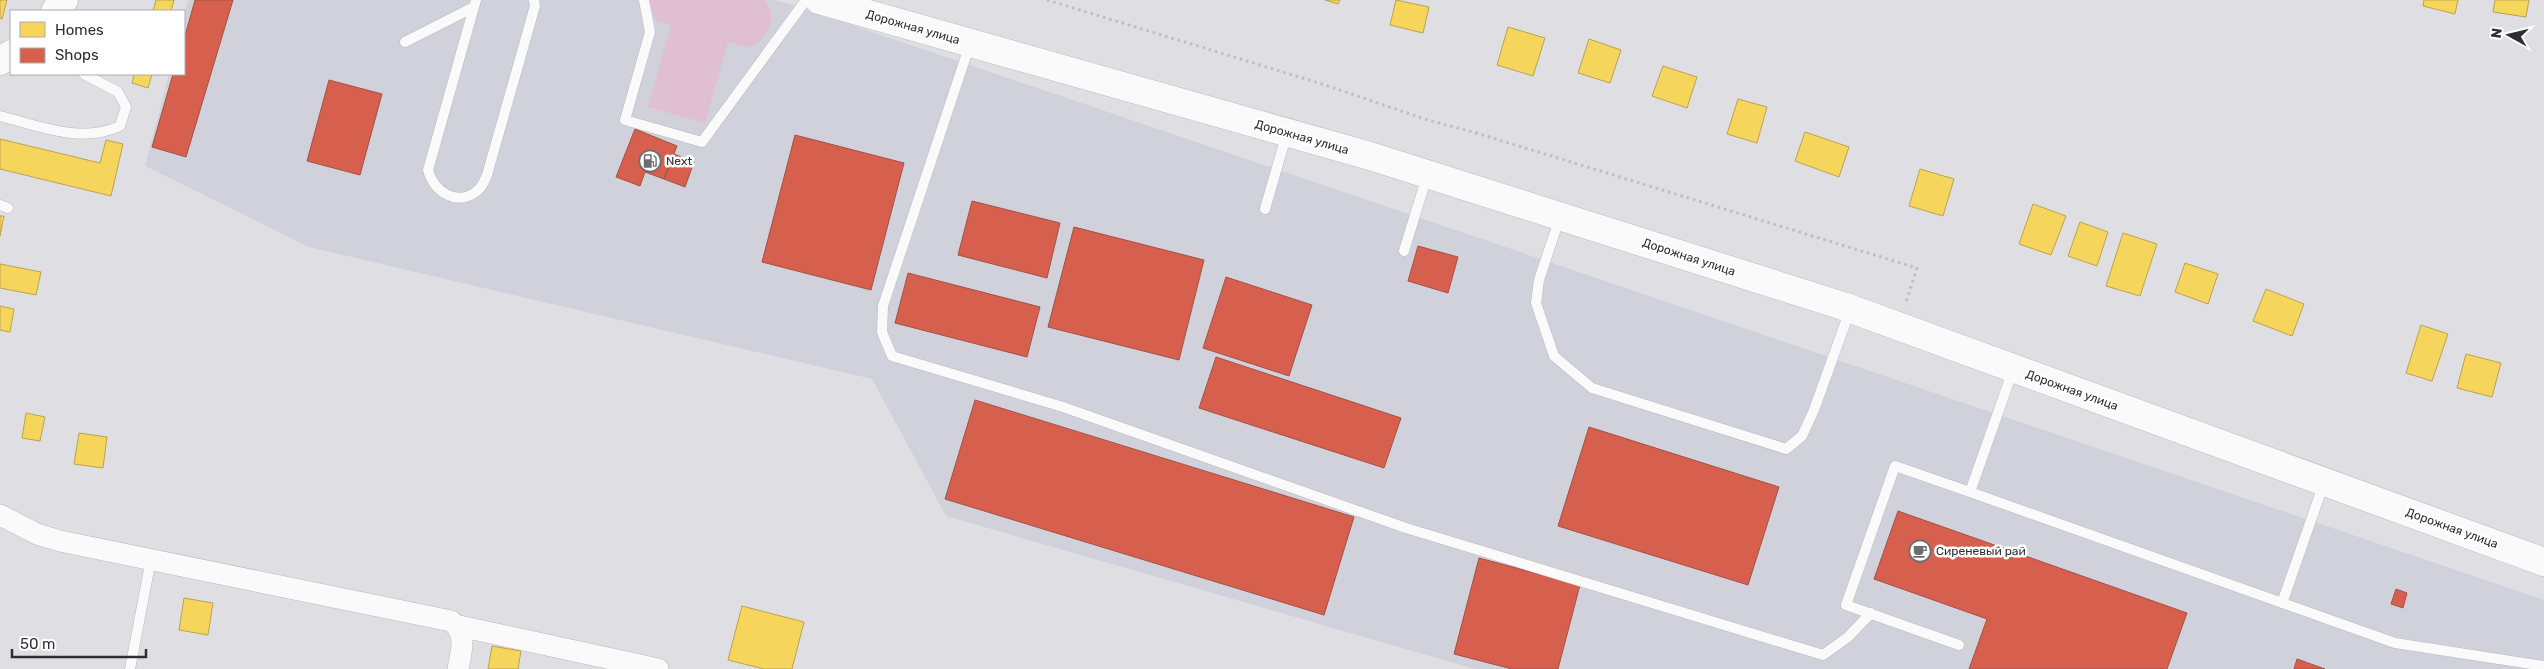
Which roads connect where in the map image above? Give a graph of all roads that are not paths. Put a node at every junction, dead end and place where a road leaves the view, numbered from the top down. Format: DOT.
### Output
graph roads {
  1 [pos="64,0"];
  2 [pos="534,0"];
  3 [pos="644,0"];
  4 [pos="806,0"];
  5 [pos="819,0"];
  6 [pos="475,3"];
  7 [pos="56,10"];
  8 [pos="405,42"];
  9 [pos="971,43"];
  10 [pos="86,75"];
  11 [pos="0,116"];
  12 [pos="1287,133"];
  13 [pos="1428,174"];
  14 [pos="1265,209"];
  15 [pos="1560,216"];
  16 [pos="1404,251"];
  17 [pos="1850,309"];
  18 [pos="2014,369"];
  19 [pos="2325,482"];
  20 [pos="1970,492"];
  21 [pos="0,515"];
  22 [pos="151,558"];
  23 [pos="2544,562"];
  24 [pos="2282,603"];
  25 [pos="1871,613"];
  26 [pos="459,626"];
  27 [pos="1960,645"];
  28 [pos="2544,666"];
  29 [pos="130,669"];
  30 [pos="458,669"];
  31 [pos="658,669"];
  1 -- 7 [label="main road"];
  2 -- 6 [label="lane"];
  3 -- 4 [label="lane"];
  5 -- 9 [label="main road, Дорожная улица"];
  6 -- 8 [label="lane"];
  9 -- 12 [label="main road, Дорожная улица"];
  9 -- 25 [label="lane"];
  10 -- 11 [label="lane"];
  12 -- 13 [label="main road, Дорожная улица"];
  12 -- 14 [label="lane"];
  13 -- 15 [label="main road, Дорожная улица"];
  13 -- 16 [label="lane"];
  15 -- 17 [label="main road, Дорожная улица"];
  15 -- 17 [label="lane"];
  17 -- 18 [label="main road, Дорожная улица"];
  18 -- 19 [label="main road, Дорожная улица"];
  18 -- 20 [label="lane"];
  19 -- 23 [label="main road, Дорожная улица"];
  19 -- 24 [label="lane"];
  20 -- 24 [label="lane"];
  20 -- 25 [label="lane"];
  21 -- 22 [label="street"];
  22 -- 26 [label="street"];
  22 -- 29 [label="lane"];
  24 -- 28 [label="lane"];
  25 -- 27 [label="lane"];
  26 -- 30 [label="street"];
  26 -- 31 [label="street"];
}
